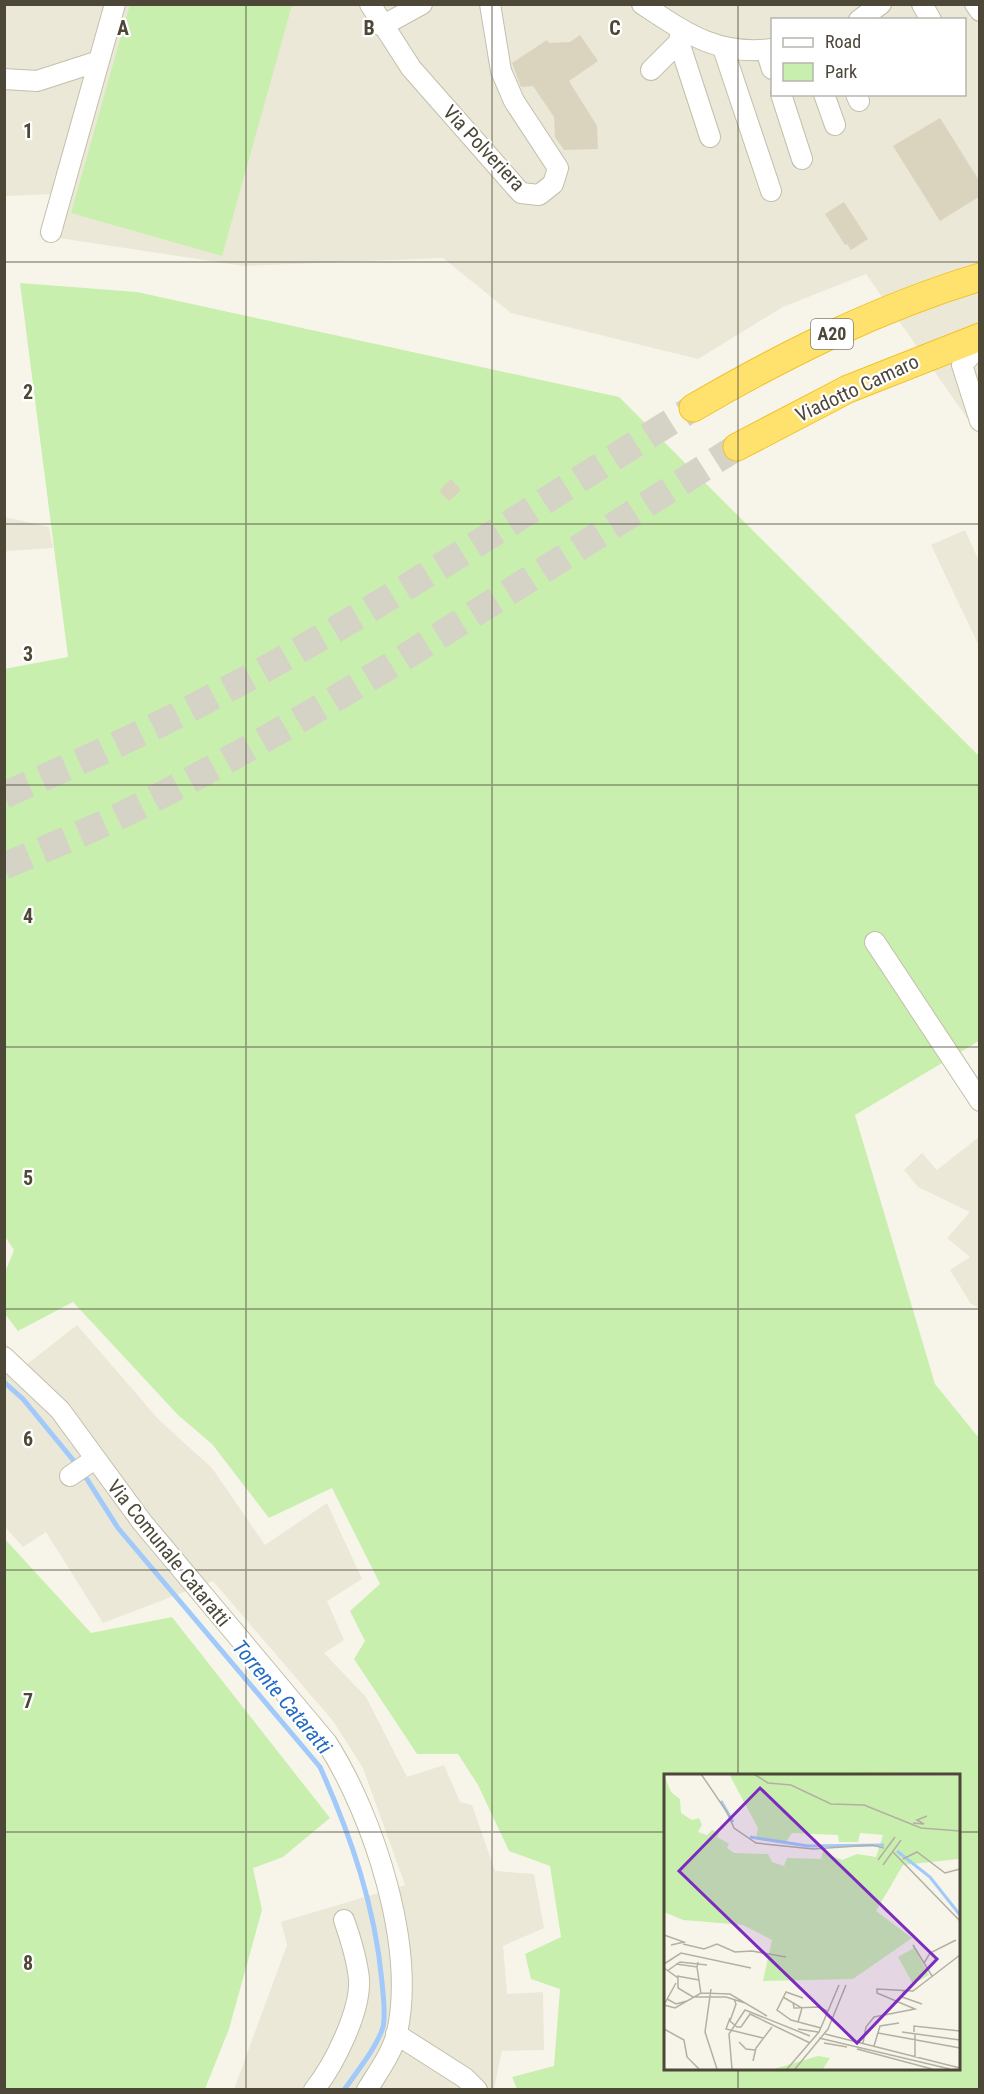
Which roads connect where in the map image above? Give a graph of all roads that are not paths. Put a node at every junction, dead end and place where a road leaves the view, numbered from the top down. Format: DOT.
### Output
graph roads {
  1 [pos="115,4"];
  2 [pos="370,4"];
  3 [pos="422,4"];
  4 [pos="490,4"];
  5 [pos="642,4"];
  6 [pos="881,4"];
  7 [pos="922,4"];
  8 [pos="975,4"];
  9 [pos="980,11"];
  10 [pos="862,18"];
  11 [pos="930,18"];
  12 [pos="382,26"];
  13 [pos="680,36"];
  14 [pos="723,48"];
  15 [pos="769,50"];
  16 [pos="99,61"];
  17 [pos="651,70"];
  18 [pos="4,79"];
  19 [pos="782,96"];
  20 [pos="825,96"];
  21 [pos="835,125"];
  22 [pos="710,137"];
  23 [pos="802,159"];
  24 [pos="771,191"];
  25 [pos="51,232"];
  26 [pos="980,277"];
  27 [pos="980,337"];
  28 [pos="980,345"];
  29 [pos="693,408"];
  30 [pos="980,421"];
  31 [pos="737,447"];
  32 [pos="875,942"];
  33 [pos="980,1101"];
  34 [pos="4,1357"];
  35 [pos="95,1459"];
  36 [pos="69,1476"];
  37 [pos="344,1920"];
  38 [pos="396,2034"];
  39 [pos="314,2090"];
  40 [pos="367,2090"];
  41 [pos="477,2090"];
  1 -- 16 [label="street"];
  2 -- 12 [label="street, Via Polveriera"];
  3 -- 12 [label="street"];
  4 -- 12 [label="street, Via Polveriera"];
  5 -- 13 [label="street"];
  6 -- 10 [label="street"];
  7 -- 11 [label="street"];
  8 -- 9 [label="street"];
  13 -- 14 [label="street"];
  13 -- 17 [label="street"];
  13 -- 22 [label="street"];
  14 -- 15 [label="street"];
  14 -- 24 [label="street"];
  16 -- 18 [label="street"];
  16 -- 25 [label="street"];
  19 -- 23 [label="street"];
  20 -- 21 [label="street"];
  26 -- 29 [label="highway, A20"];
  27 -- 31 [label="highway, Viadotto Camaro"];
  28 -- 30 [label="street"];
  32 -- 33 [label="street"];
  34 -- 35 [label="street, Via Comunale Cataratti"];
  35 -- 36 [label="street"];
  35 -- 38 [label="street, Via Comunale Cataratti"];
  37 -- 39 [label="street"];
  38 -- 40 [label="street, Via Comunale Cataratti"];
  38 -- 41 [label="street"];
}
